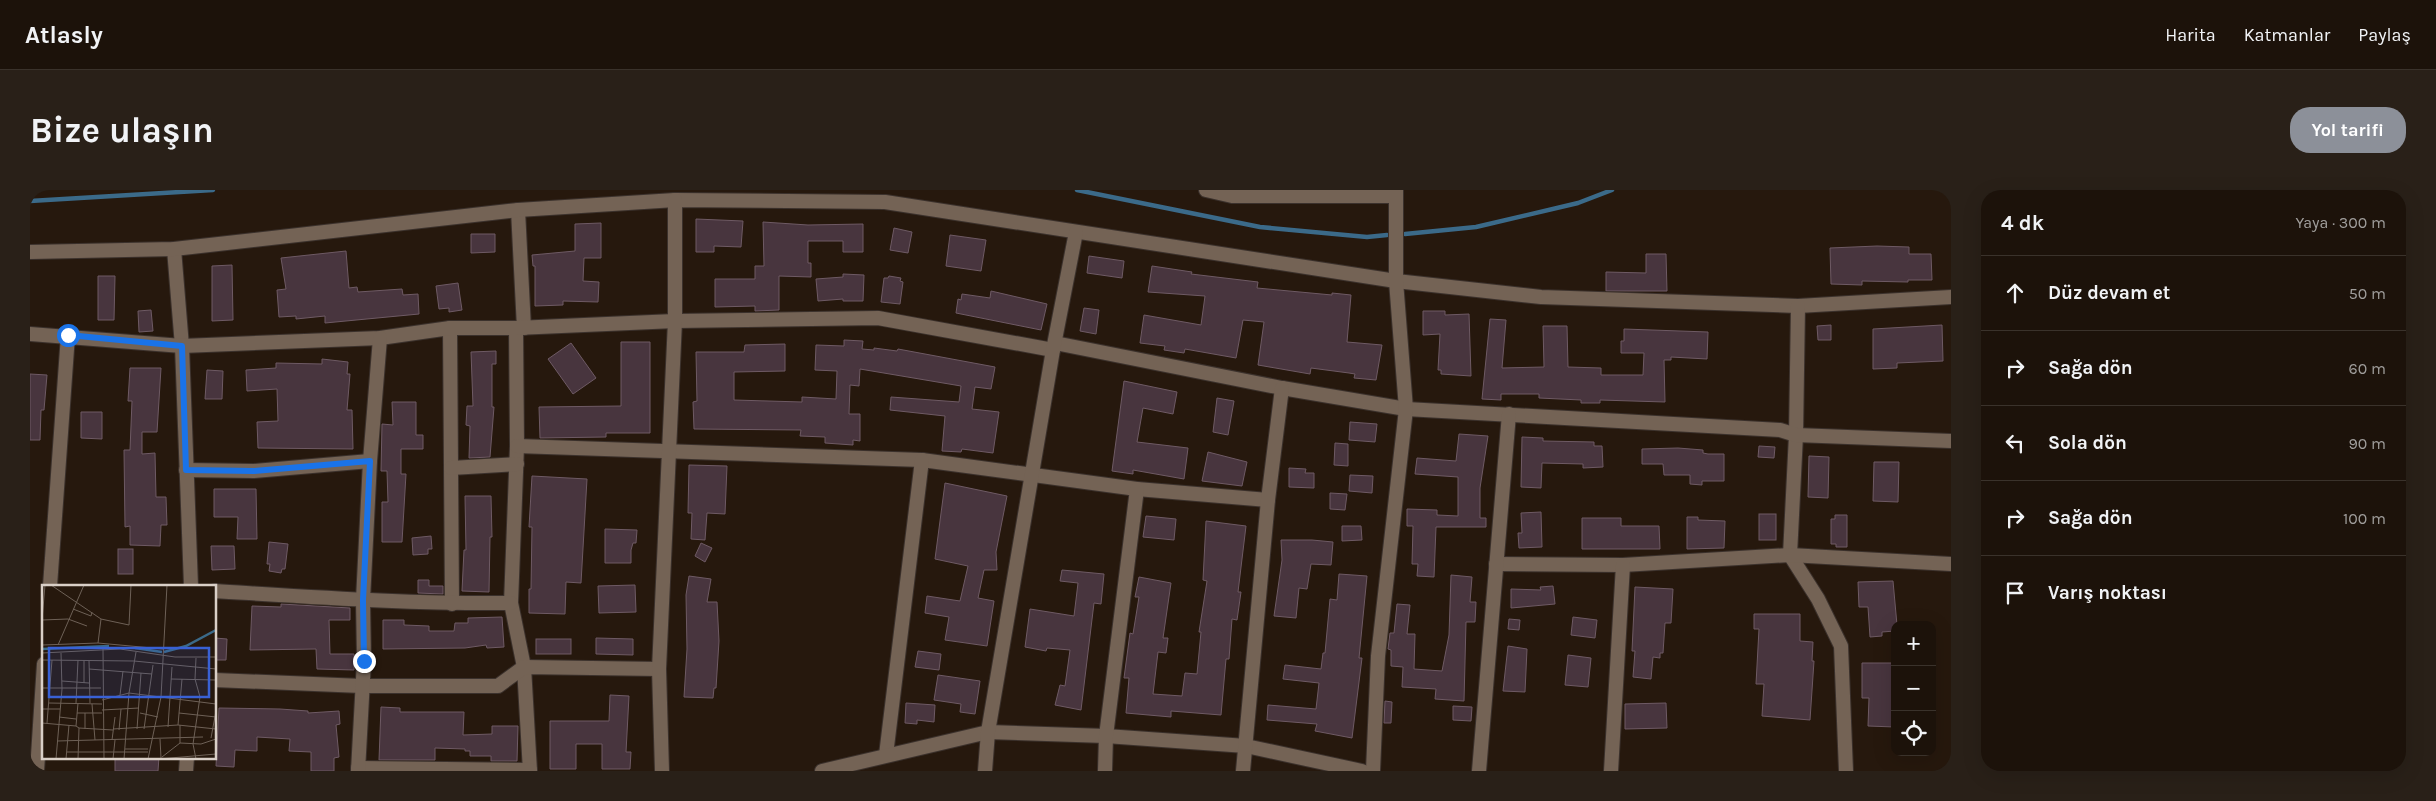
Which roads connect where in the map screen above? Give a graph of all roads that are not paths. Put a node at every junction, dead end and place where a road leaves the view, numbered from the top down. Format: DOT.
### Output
graph roads {
  1 [pos="1206,190"];
  2 [pos="1396,193"];
  3 [pos="675,200"];
  4 [pos="518,210"];
  5 [pos="1076,232"];
  6 [pos="174,249"];
  7 [pos="30,252"];
  8 [pos="1396,282"];
  9 [pos="1951,297"];
  10 [pos="1798,306"];
  11 [pos="675,321"];
  12 [pos="450,328"];
  13 [pos="520,328"];
  14 [pos="30,334"];
  15 [pos="68,335"];
  16 [pos="380,338"];
  17 [pos="182,346"];
  18 [pos="1054,346"];
  19 [pos="1282,388"];
  20 [pos="1406,409"];
  21 [pos="1509,414"];
  22 [pos="1796,435"];
  23 [pos="1951,441"];
  24 [pos="517,446"];
  25 [pos="670,450"];
  26 [pos="922,460"];
  27 [pos="370,461"];
  28 [pos="516,464"];
  29 [pos="451,468"];
  30 [pos="186,470"];
  31 [pos="1033,473"];
  32 [pos="1137,489"];
  33 [pos="1268,500"];
  34 [pos="1790,555"];
  35 [pos="1496,564"];
  36 [pos="1951,564"];
  37 [pos="1623,565"];
  38 [pos="50,585"];
  39 [pos="191,585"];
  40 [pos="216,591"];
  41 [pos="363,600"];
  42 [pos="512,603"];
  43 [pos="452,604"];
  44 [pos="524,667"];
  45 [pos="659,669"];
  46 [pos="216,680"];
  47 [pos="362,686"];
  48 [pos="42,700"];
  49 [pos="988,732"];
  50 [pos="1106,736"];
  51 [pos="1246,746"];
  52 [pos="886,755"];
  53 [pos="187,758"];
  54 [pos="358,769"];
  55 [pos="530,770"];
  56 [pos="37,771"];
  57 [pos="186,771"];
  58 [pos="662,771"];
  59 [pos="822,771"];
  60 [pos="985,771"];
  61 [pos="1105,771"];
  62 [pos="1243,771"];
  63 [pos="1362,771"];
  64 [pos="1372,771"];
  65 [pos="1479,771"];
  66 [pos="1611,771"];
  67 [pos="1846,771"];
  1 -- 2 [label="street"];
  2 -- 8 [label="street"];
  3 -- 4 [label="street"];
  3 -- 5 [label="street"];
  3 -- 11 [label="street"];
  4 -- 6 [label="street"];
  4 -- 13 [label="street"];
  5 -- 8 [label="street"];
  5 -- 18 [label="street"];
  6 -- 7 [label="street"];
  6 -- 17 [label="street"];
  8 -- 10 [label="street"];
  8 -- 20 [label="street"];
  9 -- 10 [label="street"];
  10 -- 22 [label="street"];
  11 -- 13 [label="street"];
  11 -- 18 [label="street"];
  11 -- 25 [label="street"];
  12 -- 13 [label="street"];
  12 -- 16 [label="street"];
  12 -- 29 [label="street"];
  13 -- 24 [label="street"];
  14 -- 15 [label="street"];
  15 -- 17 [label="street"];
  15 -- 38 [label="street"];
  16 -- 17 [label="street"];
  16 -- 27 [label="street"];
  17 -- 30 [label="street"];
  18 -- 19 [label="street"];
  18 -- 31 [label="street"];
  19 -- 20 [label="street"];
  19 -- 33 [label="street"];
  20 -- 21 [label="street"];
  20 -- 64 [label="street"];
  21 -- 22 [label="street"];
  21 -- 35 [label="street"];
  22 -- 23 [label="street"];
  22 -- 34 [label="street"];
  24 -- 25 [label="street"];
  24 -- 28 [label="street"];
  25 -- 26 [label="street"];
  25 -- 45 [label="street"];
  26 -- 31 [label="street"];
  26 -- 52 [label="street"];
  27 -- 30 [label="street"];
  27 -- 41 [label="street"];
  28 -- 29 [label="street"];
  28 -- 42 [label="street"];
  29 -- 43 [label="street"];
  30 -- 39 [label="street"];
  31 -- 32 [label="street"];
  31 -- 49 [label="street"];
  32 -- 33 [label="street"];
  32 -- 50 [label="street"];
  33 -- 51 [label="street"];
  34 -- 36 [label="street"];
  34 -- 37 [label="street"];
  34 -- 67 [label="street"];
  35 -- 37 [label="street"];
  35 -- 65 [label="street"];
  37 -- 66 [label="street"];
  40 -- 41 [label="street"];
  41 -- 43 [label="street"];
  41 -- 47 [label="street"];
  42 -- 43 [label="street"];
  42 -- 44 [label="street"];
  44 -- 45 [label="street"];
  44 -- 47 [label="street"];
  44 -- 55 [label="street"];
  45 -- 58 [label="street"];
  46 -- 47 [label="street"];
  47 -- 54 [label="street"];
  48 -- 56 [label="street"];
  49 -- 50 [label="street"];
  49 -- 52 [label="street"];
  49 -- 60 [label="street"];
  50 -- 51 [label="street"];
  50 -- 61 [label="street"];
  51 -- 62 [label="street"];
  51 -- 63 [label="street"];
  52 -- 59 [label="street"];
  53 -- 57 [label="street"];
  54 -- 55 [label="street"];
}
